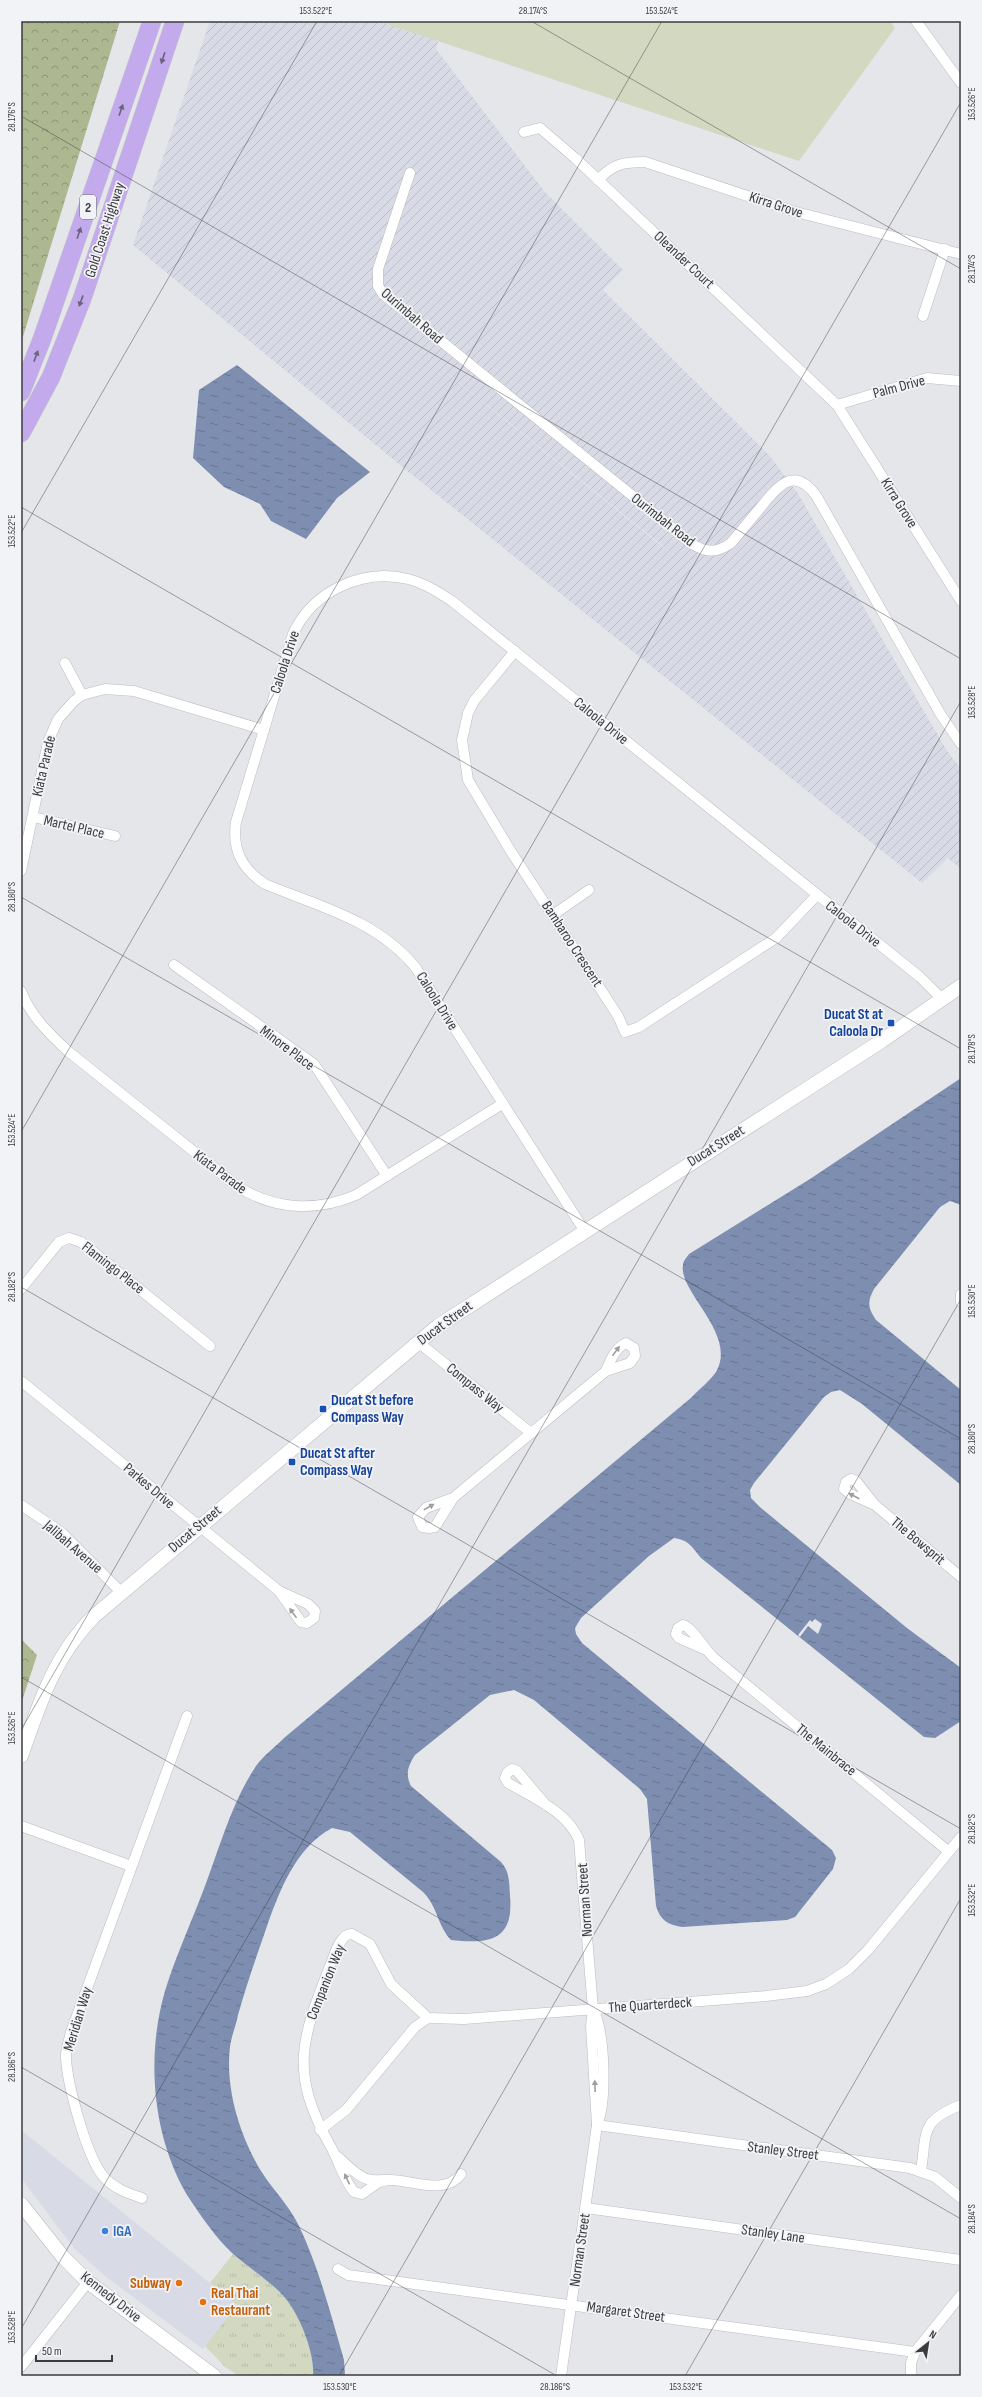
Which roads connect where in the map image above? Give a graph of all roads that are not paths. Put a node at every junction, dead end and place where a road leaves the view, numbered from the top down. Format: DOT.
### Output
graph roads {
  1 [pos="152,21"];
  2 [pos="175,21"];
  3 [pos="916,21"];
  4 [pos="961,83"];
  5 [pos="524,132"];
  6 [pos="410,173"];
  7 [pos="598,180"];
  8 [pos="945,249"];
  9 [pos="961,254"];
  10 [pos="923,316"];
  11 [pos="961,381"];
  12 [pos="21,392"];
  13 [pos="837,405"];
  14 [pos="21,433"];
  15 [pos="961,602"];
  16 [pos="515,651"];
  17 [pos="65,662"];
  18 [pos="82,695"];
  19 [pos="264,730"];
  20 [pos="961,744"];
  21 [pos="33,817"];
  22 [pos="115,836"];
  23 [pos="21,871"];
  24 [pos="589,890"];
  25 [pos="817,895"];
  26 [pos="553,915"];
  27 [pos="174,965"];
  28 [pos="961,986"];
  29 [pos="21,990"];
  30 [pos="942,999"];
  31 [pos="502,1104"];
  32 [pos="387,1176"];
  33 [pos="584,1230"];
  34 [pos="21,1289"];
  35 [pos="961,1294"];
  36 [pos="961,1302"];
  37 [pos="418,1342"];
  38 [pos="210,1346"];
  39 [pos="606,1371"];
  40 [pos="21,1381"];
  41 [pos="531,1433"];
  42 [pos="453,1498"];
  43 [pos="21,1505"];
  44 [pos="875,1505"];
  45 [pos="198,1527"];
  46 [pos="961,1577"];
  47 [pos="279,1591"];
  48 [pos="121,1592"];
  49 [pos="704,1649"];
  50 [pos="186,1716"];
  51 [pos="21,1756"];
  52 [pos="546,1805"];
  53 [pos="21,1826"];
  54 [pos="961,1837"];
  55 [pos="948,1851"];
  56 [pos="130,1866"];
  57 [pos="593,2009"];
  58 [pos="428,2018"];
  59 [pos="961,2105"];
  60 [pos="596,2124"];
  61 [pos="320,2130"];
  62 [pos="331,2148"];
  63 [pos="921,2171"];
  64 [pos="461,2174"];
  65 [pos="388,2180"];
  66 [pos="142,2198"];
  67 [pos="961,2198"];
  68 [pos="21,2204"];
  69 [pos="586,2208"];
  70 [pos="961,2260"];
  71 [pos="338,2269"];
  72 [pos="88,2282"];
  73 [pos="961,2295"];
  74 [pos="572,2304"];
  75 [pos="914,2352"];
  76 [pos="21,2367"];
  77 [pos="214,2376"];
  78 [pos="561,2376"];
  79 [pos="911,2376"];
  12 -- 1 [label="highway, Gold Coast Highway / 2, one-way"];
  2 -- 14 [label="highway, Gold Coast Highway / 2, one-way"];
  3 -- 4 [label="street"];
  5 -- 7 [label="street, Oleander Court"];
  6 -- 20 [label="street, Ourimbah Road"];
  7 -- 8 [label="street, Kirra Grove"];
  7 -- 13 [label="street, Oleander Court"];
  8 -- 9 [label="street, Kirra Grove"];
  8 -- 10 [label="street"];
  11 -- 13 [label="street, Palm Drive"];
  13 -- 15 [label="street, Kirra Grove"];
  16 -- 19 [label="street, Caloola Drive"];
  16 -- 25 [label="street, Caloola Drive"];
  16 -- 26 [label="street, Bambaroo Crescent"];
  17 -- 18 [label="street"];
  18 -- 19 [label="street, Kiata Parade"];
  18 -- 21 [label="street, Kiata Parade"];
  19 -- 31 [label="street, Caloola Drive"];
  21 -- 22 [label="street, Martel Place"];
  21 -- 23 [label="street, Kiata Parade"];
  24 -- 26 [label="street"];
  25 -- 26 [label="street, Bambaroo Crescent"];
  25 -- 30 [label="street, Caloola Drive"];
  27 -- 32 [label="street, Minore Place"];
  28 -- 30 [label="street, Ducat Street"];
  29 -- 32 [label="street, Kiata Parade"];
  30 -- 33 [label="street, Ducat Street"];
  31 -- 32 [label="street, Kiata Parade"];
  31 -- 33 [label="street, Caloola Drive"];
  33 -- 37 [label="street, Ducat Street"];
  34 -- 38 [label="street, Flamingo Place"];
  35 -- 36 [label="street"];
  37 -- 41 [label="street, Compass Way"];
  37 -- 45 [label="street, Ducat Street"];
  39 -- 41 [label="street"];
  40 -- 45 [label="street, Parkes Drive"];
  41 -- 42 [label="street"];
  43 -- 48 [label="street, Jalibah Avenue"];
  44 -- 46 [label="street, The Bowsprit"];
  45 -- 47 [label="street, Parkes Drive"];
  45 -- 48 [label="street, Ducat Street"];
  48 -- 51 [label="street, Ducat Street"];
  49 -- 55 [label="street, The Mainbrace"];
  50 -- 56 [label="street, Meridian Way"];
  52 -- 57 [label="street, Norman Street"];
  53 -- 56 [label="street"];
  54 -- 55 [label="street, The Quarterdeck"];
  55 -- 57 [label="street, The Quarterdeck"];
  56 -- 66 [label="street, Meridian Way"];
  57 -- 58 [label="street, The Quarterdeck"];
  57 -- 60 [label="street, Norman Street"];
  58 -- 61 [label="street"];
  58 -- 61 [label="street, Companion Way"];
  59 -- 63 [label="street"];
  60 -- 63 [label="street, Stanley Street"];
  60 -- 69 [label="street, Norman Street"];
  61 -- 62 [label="street, Companion Way"];
  62 -- 65 [label="street, Companion Way"];
  65 -- 62 [label="street, Companion Way, one-way"];
  63 -- 67 [label="street, Stanley Street"];
  64 -- 65 [label="street, Companion Way"];
  68 -- 72 [label="street, Kennedy Drive"];
  69 -- 70 [label="street, Stanley Lane"];
  69 -- 74 [label="street, Norman Street"];
  71 -- 74 [label="street, Margaret Street"];
  72 -- 76 [label="street"];
  72 -- 77 [label="street, Kennedy Drive"];
  73 -- 75 [label="street"];
  74 -- 75 [label="street, Margaret Street"];
  74 -- 78 [label="street, Norman Street"];
  75 -- 79 [label="street"];
}
